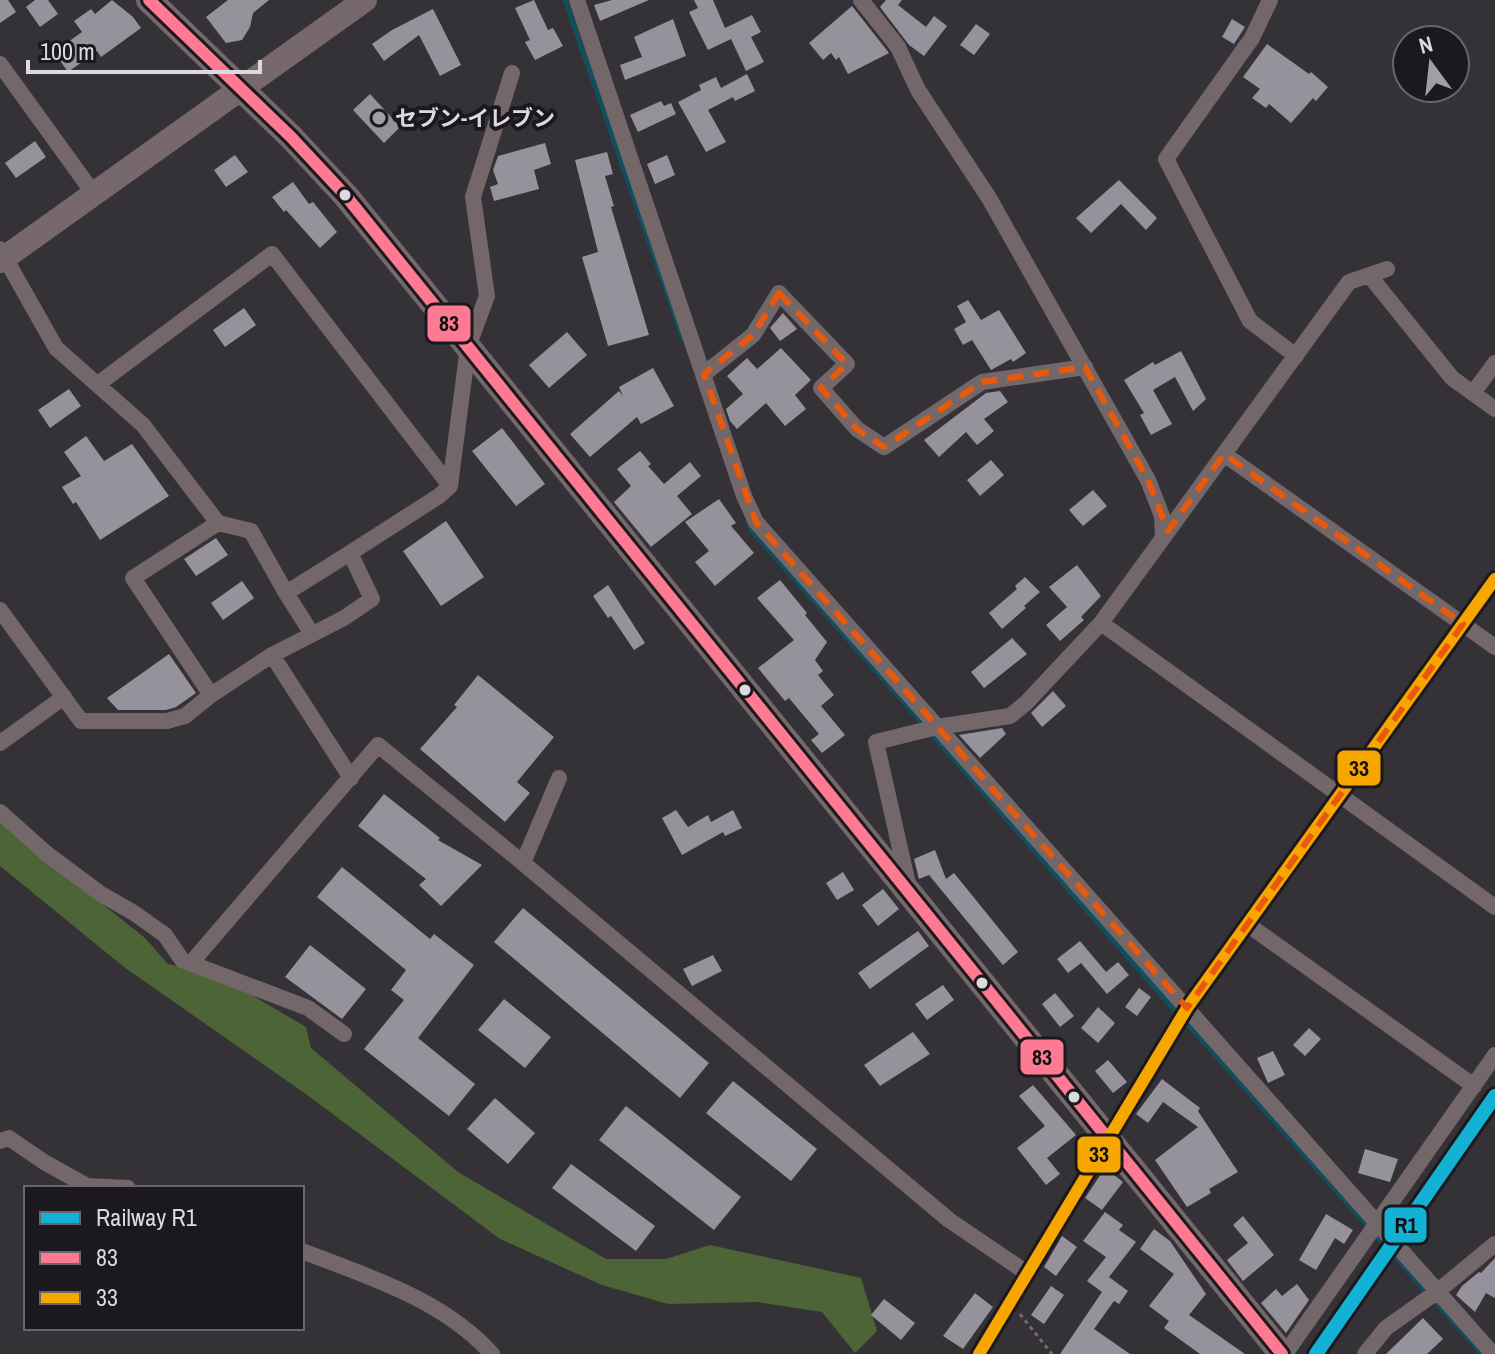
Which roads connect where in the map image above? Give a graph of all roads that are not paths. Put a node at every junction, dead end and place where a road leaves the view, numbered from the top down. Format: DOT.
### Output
graph roads {
  1 [pos="149,0"];
  2 [pos="577,0"];
  3 [pos="861,0"];
  4 [pos="1270,0"];
  5 [pos="362,1"];
  6 [pos="0,64"];
  7 [pos="512,73"];
  8 [pos="240,88"];
  9 [pos="94,194"];
  10 [pos="2,255"];
  11 [pos="1387,269"];
  12 [pos="1369,275"];
  13 [pos="468,347"];
  14 [pos="1296,356"];
  15 [pos="1495,363"];
  16 [pos="1085,367"];
  17 [pos="704,374"];
  18 [pos="98,384"];
  19 [pos="1473,393"];
  20 [pos="1495,409"];
  21 [pos="1224,454"];
  22 [pos="450,486"];
  23 [pos="218,523"];
  24 [pos="1163,538"];
  25 [pos="350,553"];
  26 [pos="1495,579"];
  27 [pos="286,593"];
  28 [pos="0,610"];
  29 [pos="1101,623"];
  30 [pos="1463,624"];
  31 [pos="312,634"];
  32 [pos="1495,647"];
  33 [pos="272,655"];
  34 [pos="211,695"];
  35 [pos="64,697"];
  36 [pos="937,727"];
  37 [pos="0,743"];
  38 [pos="351,778"];
  39 [pos="559,778"];
  40 [pos="1340,795"];
  41 [pos="0,812"];
  42 [pos="523,863"];
  43 [pos="909,894"];
  44 [pos="1495,907"];
  45 [pos="1247,924"];
  46 [pos="191,963"];
  47 [pos="1187,1008"];
  48 [pos="344,1034"];
  49 [pos="1495,1055"];
  50 [pos="1474,1086"];
  51 [pos="1106,1138"];
  52 [pos="0,1141"];
  53 [pos="87,1186"];
  54 [pos="1377,1223"];
  55 [pos="1495,1244"];
  56 [pos="304,1252"];
  57 [pos="1027,1273"];
  58 [pos="1438,1291"];
  59 [pos="492,1354"];
  60 [pos="979,1354"];
  61 [pos="1284,1354"];
  62 [pos="1365,1354"];
  63 [pos="1493,1354"];
  1 -- 8 [label="main road"];
  2 -- 17 [label="street"];
  3 -- 16 [label="street"];
  4 -- 14 [label="street"];
  5 -- 8 [label="street"];
  6 -- 9 [label="street"];
  7 -- 13 [label="street"];
  8 -- 9 [label="street"];
  8 -- 13 [label="main road"];
  9 -- 10 [label="street"];
  10 -- 18 [label="street"];
  11 -- 12 [label="street"];
  12 -- 14 [label="street"];
  12 -- 19 [label="street"];
  13 -- 22 [label="street"];
  13 -- 43 [label="main road"];
  14 -- 21 [label="street"];
  15 -- 19 [label="street"];
  16 -- 17 [label="street"];
  16 -- 24 [label="street"];
  17 -- 36 [label="street"];
  18 -- 22 [label="street"];
  18 -- 23 [label="street"];
  19 -- 20 [label="street"];
  21 -- 24 [label="street"];
  21 -- 30 [label="street"];
  22 -- 25 [label="street"];
  23 -- 27 [label="street"];
  23 -- 34 [label="street"];
  24 -- 29 [label="street"];
  25 -- 27 [label="street"];
  25 -- 31 [label="street"];
  26 -- 30 [label="street"];
  27 -- 31 [label="street"];
  28 -- 35 [label="street"];
  29 -- 36 [label="street"];
  29 -- 40 [label="street"];
  30 -- 32 [label="street"];
  30 -- 40 [label="street"];
  31 -- 33 [label="street"];
  33 -- 34 [label="street"];
  33 -- 38 [label="street"];
  34 -- 35 [label="street"];
  35 -- 37 [label="street"];
  36 -- 43 [label="street"];
  36 -- 47 [label="street"];
  38 -- 42 [label="street"];
  38 -- 46 [label="street"];
  39 -- 42 [label="street"];
  40 -- 44 [label="street"];
  40 -- 45 [label="street"];
  41 -- 46 [label="street"];
  42 -- 57 [label="street"];
  43 -- 51 [label="main road"];
  45 -- 47 [label="street"];
  45 -- 50 [label="street"];
  46 -- 48 [label="street"];
  47 -- 51 [label="street"];
  47 -- 54 [label="street"];
  49 -- 50 [label="street"];
  50 -- 54 [label="street"];
  51 -- 57 [label="street"];
  51 -- 61 [label="main road"];
  52 -- 53 [label="street"];
  54 -- 58 [label="street"];
  54 -- 61 [label="street"];
  55 -- 58 [label="street"];
  56 -- 59 [label="street"];
  57 -- 60 [label="street"];
  58 -- 62 [label="street"];
  58 -- 63 [label="street"];
}
